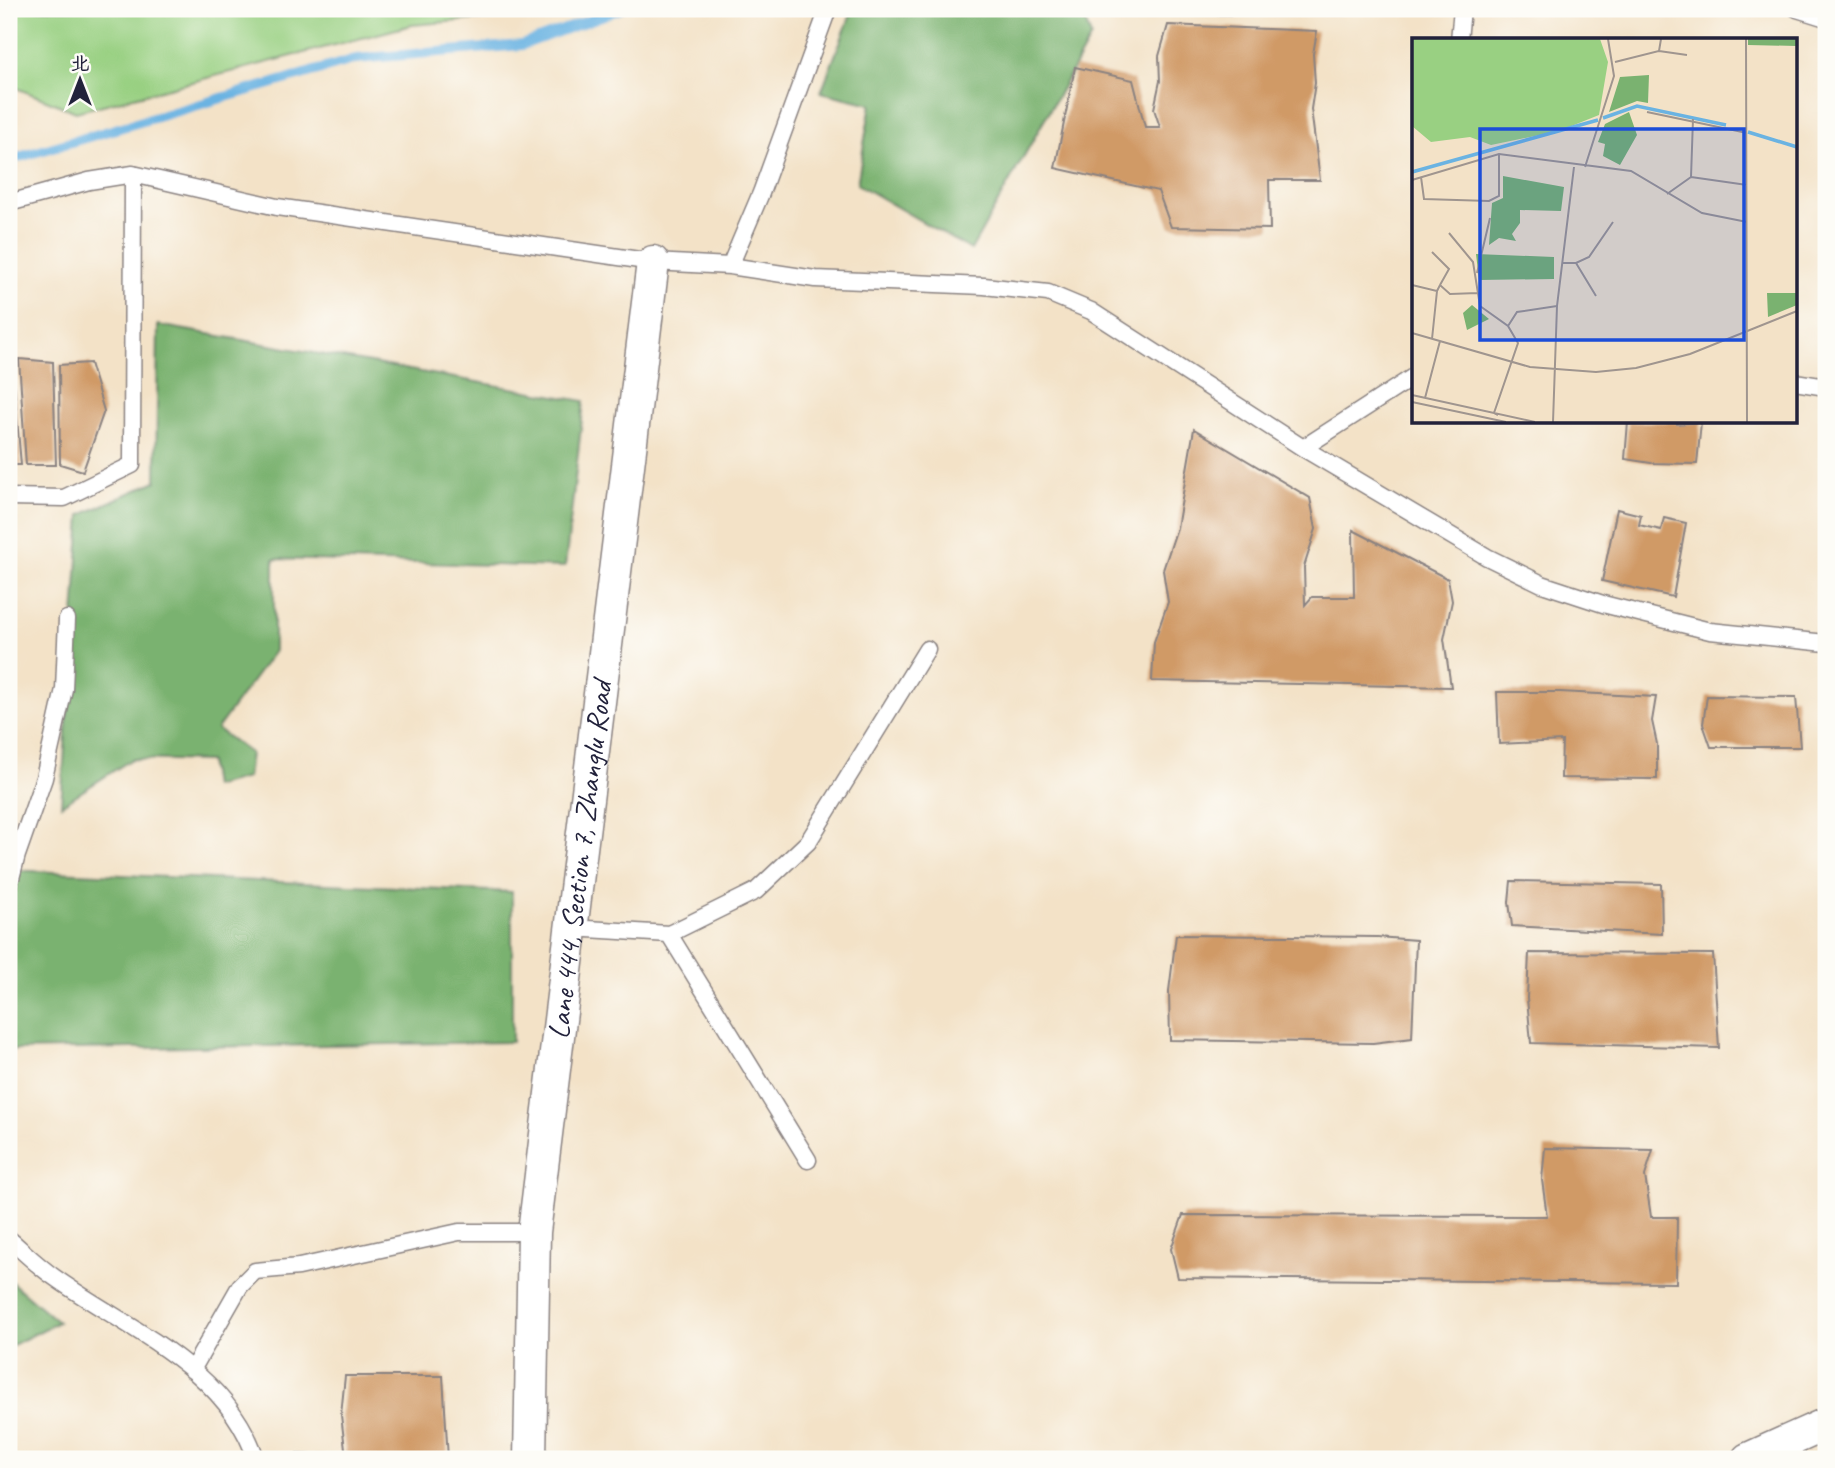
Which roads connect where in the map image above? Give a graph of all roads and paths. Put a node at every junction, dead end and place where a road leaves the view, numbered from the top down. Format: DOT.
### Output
graph roads {
  1 [pos="828,9"];
  2 [pos="1462,9"];
  3 [pos="1797,9"];
  4 [pos="1826,18"];
  5 [pos="1459,38"];
  6 [pos="133,174"];
  7 [pos="9,203"];
  8 [pos="653,262"];
  9 [pos="730,266"];
  10 [pos="1412,378"];
  11 [pos="1797,382"];
  12 [pos="1826,387"];
  13 [pos="1303,448"];
  14 [pos="9,497"];
  15 [pos="67,619"];
  16 [pos="1826,643"];
  17 [pos="927,649"];
  18 [pos="9,886"];
  19 [pos="571,928"];
  20 [pos="669,934"];
  21 [pos="808,1160"];
  22 [pos="534,1231"];
  23 [pos="9,1239"];
  24 [pos="192,1370"];
  25 [pos="1826,1424"];
  26 [pos="256,1459"];
  27 [pos="530,1459"];
  28 [pos="1748,1459"];
  1 -- 9 [label="lane"];
  2 -- 5 [label="lane"];
  3 -- 4 [label="lane"];
  6 -- 7 [label="lane"];
  6 -- 8 [label="lane"];
  6 -- 14 [label="lane"];
  8 -- 9 [label="lane"];
  8 -- 19 [label="street, Lane 444, Section 7, Zhanglu Road"];
  9 -- 13 [label="lane"];
  10 -- 13 [label="lane"];
  11 -- 12 [label="lane"];
  13 -- 16 [label="lane"];
  15 -- 18 [label="lane"];
  17 -- 20 [label="lane"];
  19 -- 20 [label="lane"];
  19 -- 22 [label="street, Lane 444, Section 7, Zhanglu Road"];
  20 -- 21 [label="lane"];
  22 -- 24 [label="lane"];
  22 -- 27 [label="street, Lane 444, Section 7, Zhanglu Road"];
  23 -- 24 [label="lane"];
  24 -- 26 [label="lane"];
  25 -- 28 [label="street"];
}
